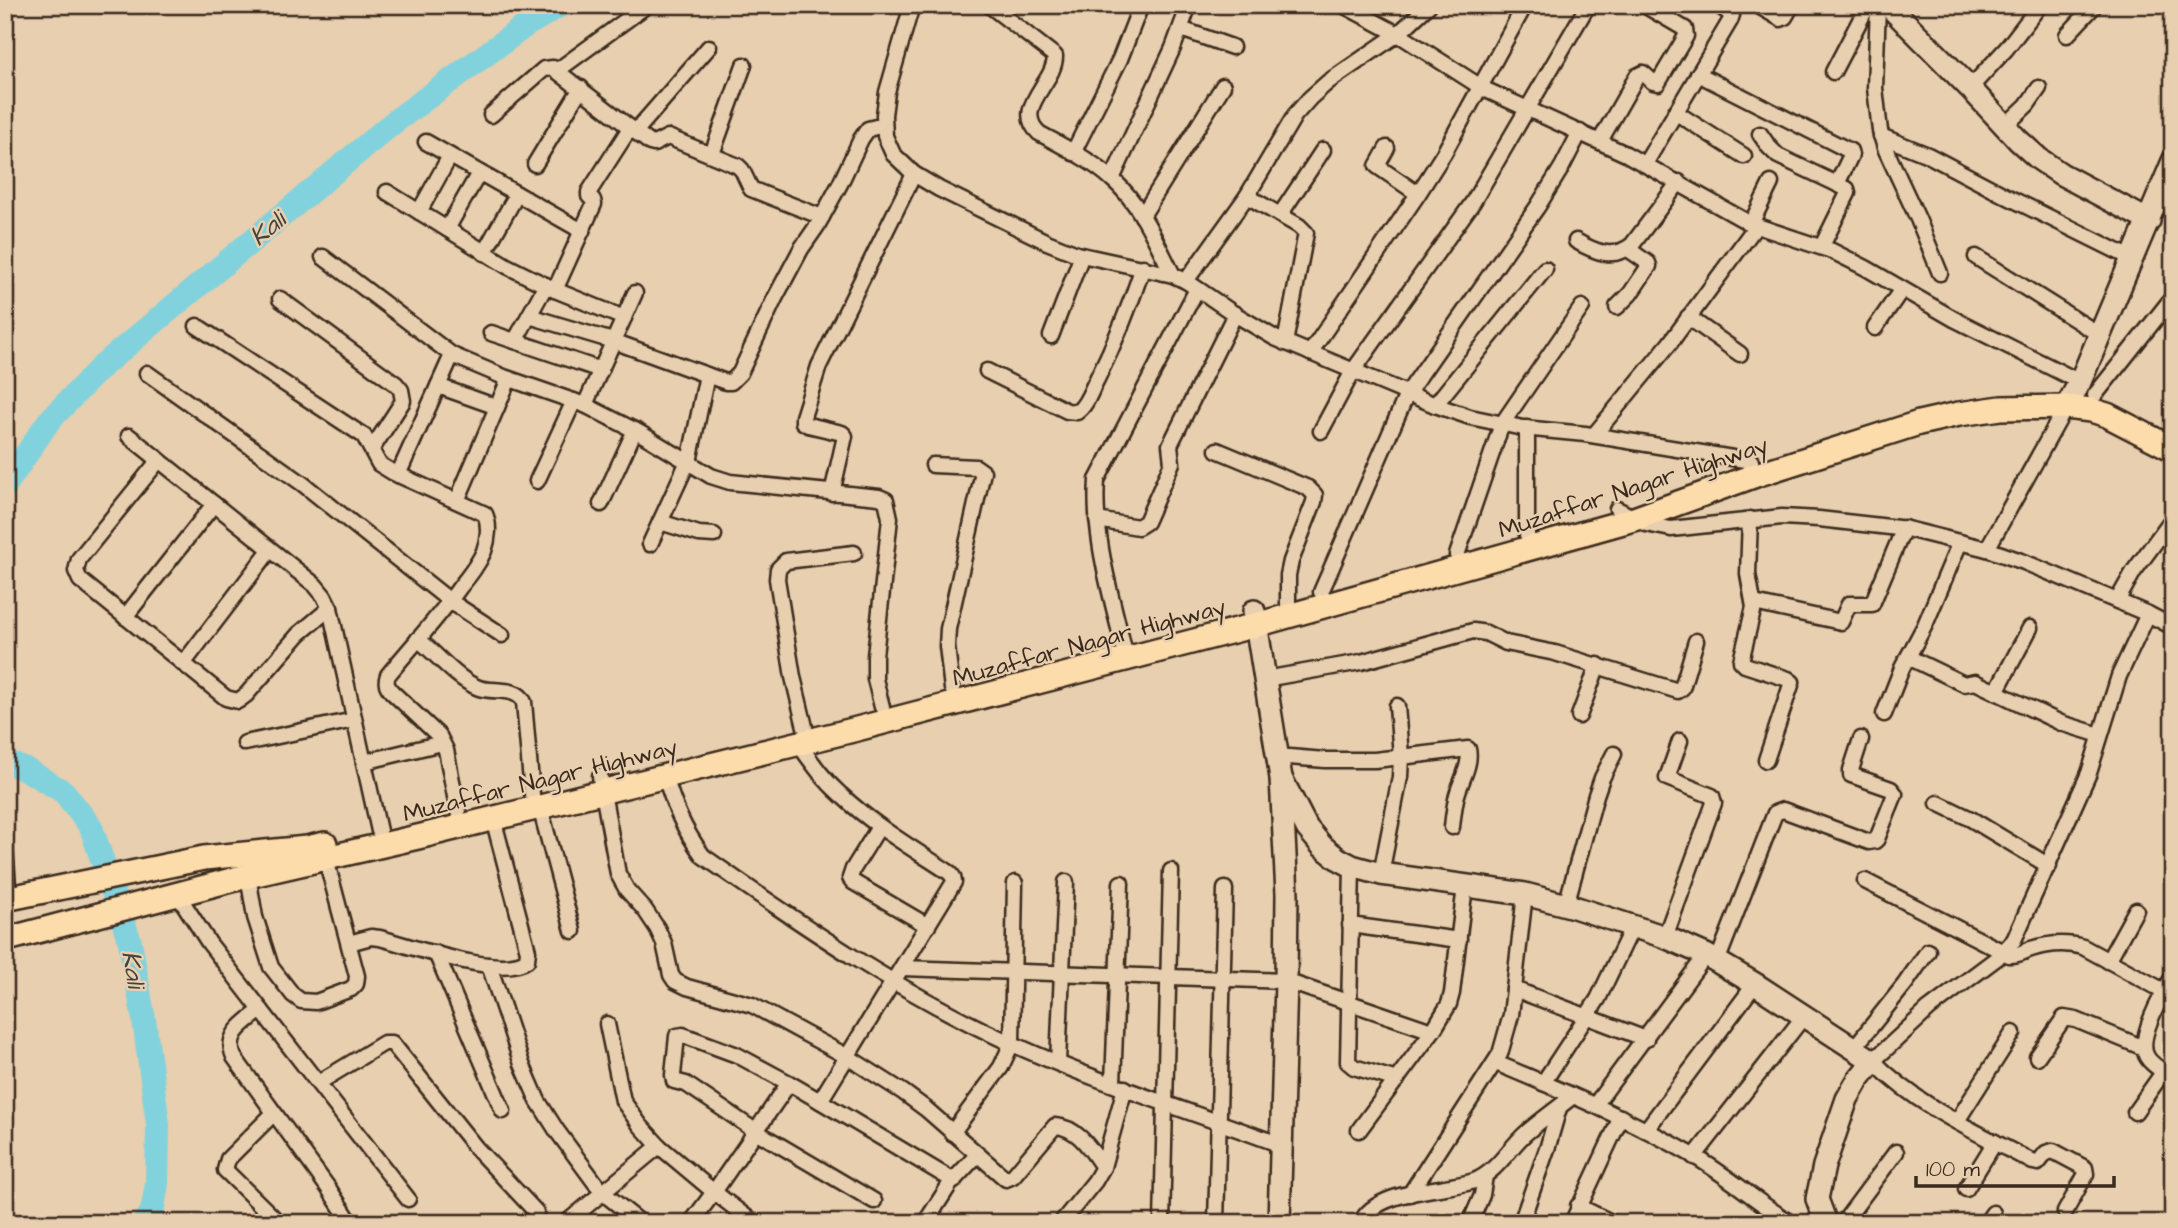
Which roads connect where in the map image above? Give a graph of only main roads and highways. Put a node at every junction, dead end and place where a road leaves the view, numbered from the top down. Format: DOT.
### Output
graph roads {
  1 [pos="2079,394"];
  2 [pos="2173,433"];
  3 [pos="2173,449"];
  4 [pos="1626,514"];
  5 [pos="1288,609"];
  6 [pos="1255,618"];
  7 [pos="802,735"];
  8 [pos="601,784"];
  9 [pos="536,800"];
  10 [pos="11,898"];
  11 [pos="10,937"];
  1 -- 2 [label="main road, Muzaffar Nagar Highway"];
  1 -- 3 [label="main road, Muzaffar Nagar Highway"];
  1 -- 4 [label="main road, Muzaffar Nagar Highway"];
  1 -- 4 [label="main road, Muzaffar Nagar Highway"];
  4 -- 5 [label="main road, Muzaffar Nagar Highway"];
  4 -- 5 [label="main road, Muzaffar Nagar Highway"];
  5 -- 6 [label="main road, Muzaffar Nagar Highway"];
  6 -- 7 [label="main road, Muzaffar Nagar Highway"];
  6 -- 7 [label="main road, Muzaffar Nagar Highway"];
  7 -- 8 [label="main road, Muzaffar Nagar Highway"];
  7 -- 8 [label="main road, Muzaffar Nagar Highway"];
  8 -- 9 [label="main road, Muzaffar Nagar Highway"];
  9 -- 10 [label="main road, Muzaffar Nagar Highway"];
  9 -- 11 [label="main road, Muzaffar Nagar Highway"];
}
